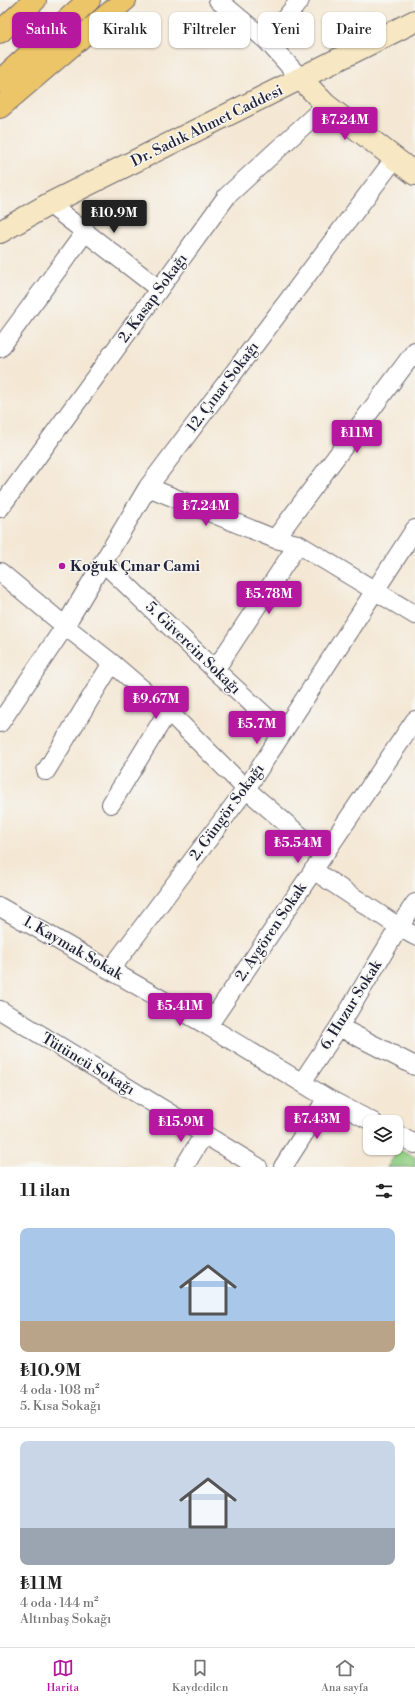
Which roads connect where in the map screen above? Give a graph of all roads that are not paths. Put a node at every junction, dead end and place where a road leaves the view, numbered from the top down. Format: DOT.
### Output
graph roads {
  1 [pos="35,0"];
  2 [pos="89,0"];
  3 [pos="125,0"];
  4 [pos="218,0"];
  5 [pos="300,0"];
  6 [pos="290,12"];
  7 [pos="415,21"];
  8 [pos="0,32"];
  9 [pos="258,33"];
  10 [pos="273,48"];
  11 [pos="302,79"];
  12 [pos="0,81"];
  13 [pos="326,105"];
  14 [pos="0,107"];
  15 [pos="395,158"];
  16 [pos="415,174"];
  17 [pos="50,204"];
  18 [pos="0,232"];
  19 [pos="86,232"];
  20 [pos="160,289"];
  21 [pos="0,348"];
  22 [pos="415,351"];
  23 [pos="148,487"];
  24 [pos="0,508"];
  25 [pos="415,530"];
  26 [pos="275,539"];
  27 [pos="298,544"];
  28 [pos="103,562"];
  29 [pos="0,572"];
  30 [pos="376,590"];
  31 [pos="415,615"];
  32 [pos="65,626"];
  33 [pos="112,663"];
  34 [pos="215,670"];
  35 [pos="168,711"];
  36 [pos="0,722"];
  37 [pos="414,723"];
  38 [pos="283,732"];
  39 [pos="46,772"];
  40 [pos="246,789"];
  41 [pos="111,804"];
  42 [pos="323,854"];
  43 [pos="313,870"];
  44 [pos="415,903"];
  45 [pos="0,907"];
  46 [pos="399,927"];
  47 [pos="415,936"];
  48 [pos="111,970"];
  49 [pos="0,1010"];
  50 [pos="208,1026"];
  51 [pos="339,1028"];
  52 [pos="415,1066"];
  53 [pos="302,1082"];
  54 [pos="327,1098"];
  55 [pos="363,1117"];
  56 [pos="204,1134"];
  57 [pos="403,1138"];
  58 [pos="415,1144"];
  59 [pos="184,1167"];
  60 [pos="258,1167"];
  61 [pos="283,1167"];
  1 -- 8 [label="highway"];
  2 -- 12 [label="highway"];
  3 -- 14 [label="highway"];
  4 -- 9 [label="street"];
  5 -- 6 [label="street"];
  7 -- 11 [label="main road, Dr. Sadık Ahmet Caddesi"];
  10 -- 11 [label="street"];
  11 -- 13 [label="main road"];
  11 -- 17 [label="main road, Dr. Sadık Ahmet Caddesi"];
  13 -- 15 [label="main road"];
  13 -- 20 [label="street, 2. Kasap Sokağı"];
  15 -- 16 [label="main road"];
  15 -- 23 [label="street, 12. Çınar Sokağı"];
  17 -- 18 [label="main road, Dr. Sadık Ahmet Caddesi"];
  17 -- 19 [label="street"];
  19 -- 20 [label="street"];
  19 -- 21 [label="street"];
  20 -- 24 [label="street, 2. Kasap Sokağı"];
  22 -- 26 [label="street"];
  23 -- 26 [label="street"];
  23 -- 28 [label="street, 12. Çınar Sokağı"];
  25 -- 30 [label="street, 2. Güngör Sokağı"];
  26 -- 27 [label="street"];
  27 -- 30 [label="street"];
  27 -- 34 [label="street"];
  28 -- 32 [label="street, 12. Çınar Sokağı"];
  28 -- 34 [label="street, 5. Güvercin Sokağı"];
  29 -- 32 [label="street"];
  30 -- 31 [label="street"];
  30 -- 38 [label="street, 2. Güngör Sokağı"];
  32 -- 33 [label="street"];
  32 -- 36 [label="street, 12. Çınar Sokağı"];
  33 -- 35 [label="street"];
  33 -- 39 [label="street"];
  34 -- 38 [label="street, 5. Güvercin Sokağı"];
  35 -- 40 [label="street"];
  35 -- 41 [label="street"];
  37 -- 42 [label="street, 2. Aygören Sokak"];
  38 -- 40 [label="street, 2. Güngör Sokağı"];
  40 -- 42 [label="street"];
  40 -- 48 [label="street, 2. Güngör Sokağı"];
  42 -- 43 [label="street, 2. Aygören Sokak"];
  43 -- 46 [label="street"];
  43 -- 50 [label="street, 2. Aygören Sokak"];
  44 -- 46 [label="street, 6. Huzur Sokak"];
  45 -- 48 [label="street, 1. Kaymak Sokak"];
  46 -- 47 [label="street"];
  46 -- 51 [label="street, 6. Huzur Sokak"];
  48 -- 50 [label="street, 1. Kaymak Sokak"];
  49 -- 56 [label="street, Tütüncü Sokağı"];
  50 -- 53 [label="street, 1. Kaymak Sokak"];
  51 -- 52 [label="street"];
  51 -- 53 [label="street, 6. Huzur Sokak"];
  53 -- 54 [label="street, 1. Kaymak Sokak"];
  54 -- 55 [label="street, 1. Kaymak Sokak"];
  54 -- 61 [label="street"];
  56 -- 59 [label="street"];
  56 -- 60 [label="street, Tütüncü Sokağı"];
  57 -- 58 [label="street"];
}
